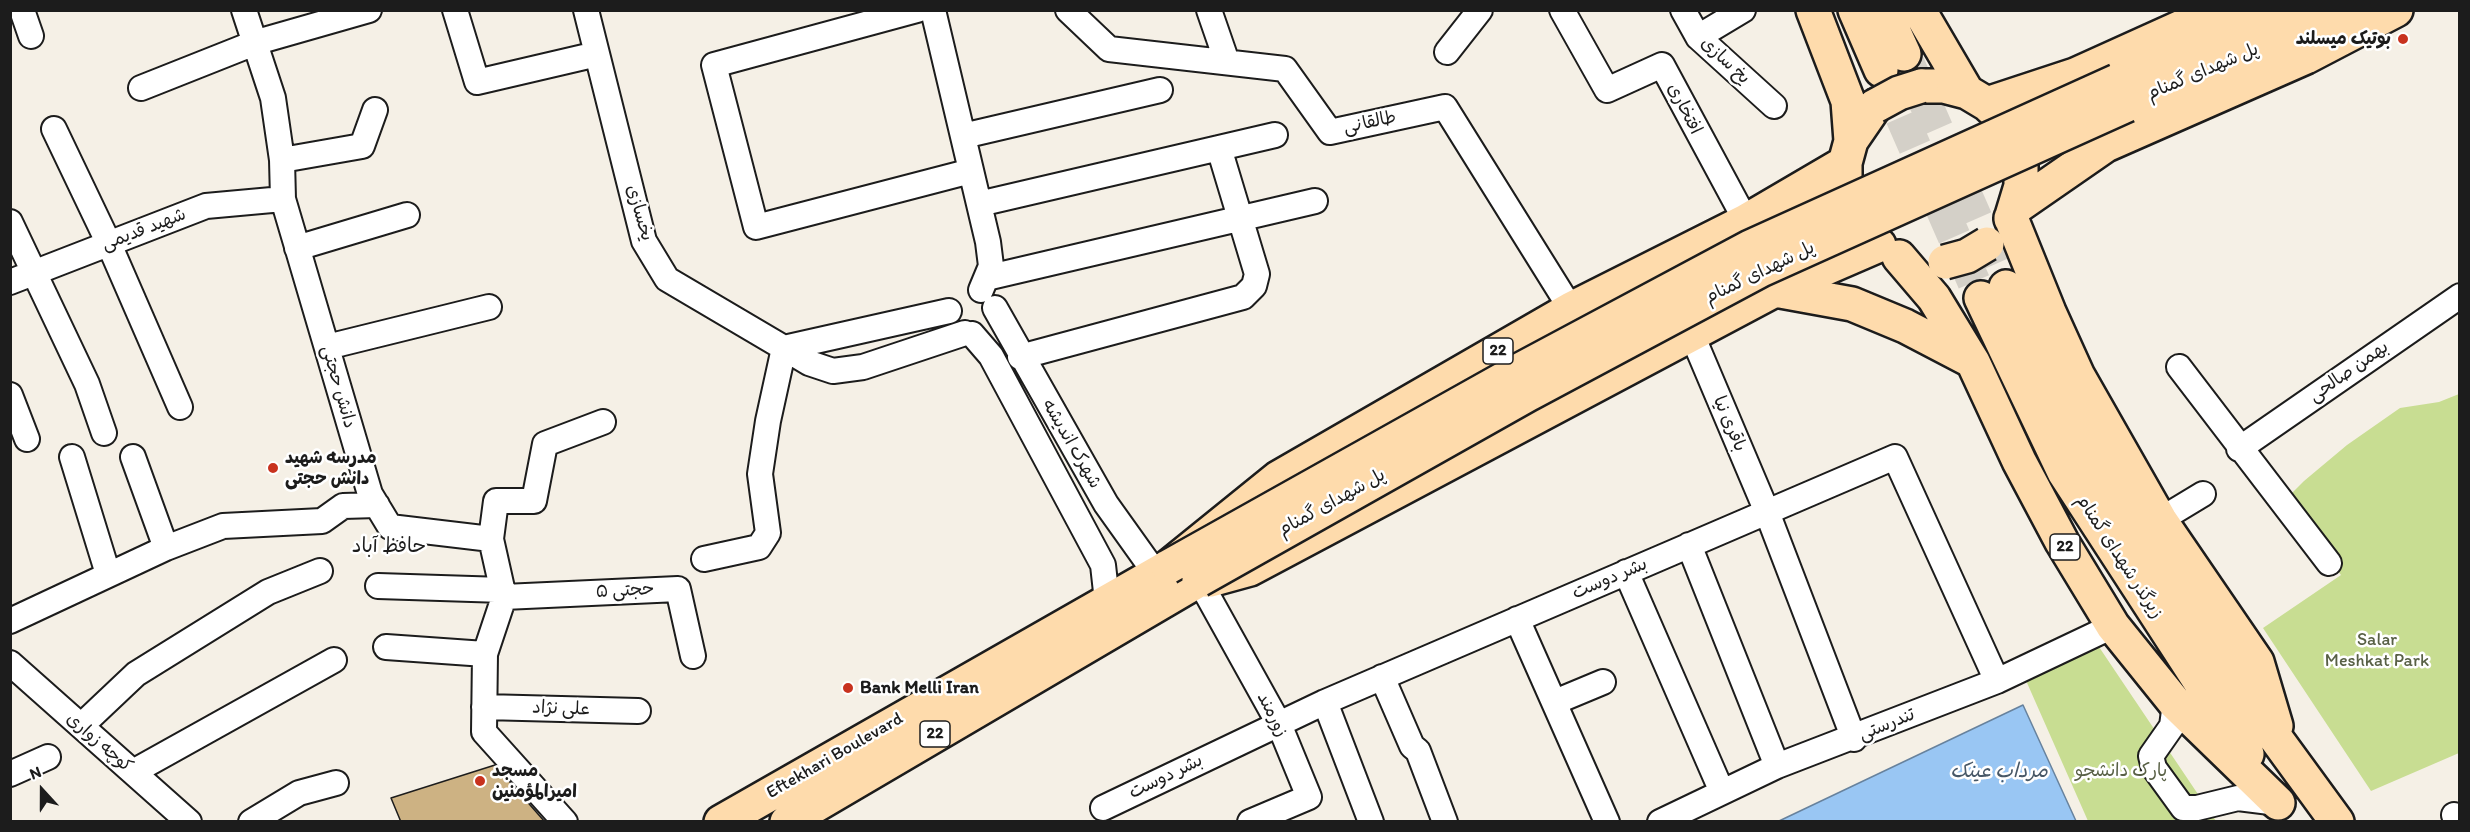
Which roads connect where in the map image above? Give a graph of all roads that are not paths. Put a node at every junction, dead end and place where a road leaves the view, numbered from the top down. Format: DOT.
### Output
graph roads {
  1 [pos="22,10"];
  2 [pos="244,10"];
  3 [pos="369,10"];
  4 [pos="455,10"];
  5 [pos="586,10"];
  6 [pos="917,10"];
  7 [pos="933,10"];
  8 [pos="1209,10"];
  9 [pos="1480,10"];
  10 [pos="1562,10"];
  11 [pos="1683,10"];
  12 [pos="1743,10"];
  13 [pos="1813,10"];
  14 [pos="1854,10"];
  15 [pos="1884,10"];
  16 [pos="1919,10"];
  17 [pos="2219,10"];
  18 [pos="2282,10"];
  19 [pos="2344,10"];
  20 [pos="2396,10"];
  21 [pos="1077,13"];
  22 [pos="31,36"];
  23 [pos="1698,37"];
  24 [pos="256,42"];
  25 [pos="1447,52"];
  26 [pos="597,54"];
  27 [pos="1227,62"];
  28 [pos="2075,75"];
  29 [pos="141,88"];
  30 [pos="1160,90"];
  31 [pos="1977,98"];
  32 [pos="1774,106"];
  33 [pos="375,110"];
  34 [pos="54,129"];
  35 [pos="1275,135"];
  36 [pos="963,136"];
  37 [pos="2106,145"];
  38 [pos="1219,148"];
  39 [pos="1848,152"];
  40 [pos="282,160"];
  41 [pos="971,171"];
  42 [pos="283,199"];
  43 [pos="1315,201"];
  44 [pos="979,204"];
  45 [pos="2013,213"];
  46 [pos="407,215"];
  47 [pos="1241,218"];
  48 [pos="1746,221"];
  49 [pos="10,222"];
  50 [pos="109,244"];
  51 [pos="297,248"];
  52 [pos="1889,251"];
  53 [pos="35,272"];
  54 [pos="10,282"];
  55 [pos="1775,290"];
  56 [pos="987,292"];
  57 [pos="1604,292"];
  58 [pos="2460,296"];
  59 [pos="489,307"];
  60 [pos="1571,309"];
  61 [pos="949,311"];
  62 [pos="969,334"];
  63 [pos="1692,335"];
  64 [pos="327,347"];
  65 [pos="784,348"];
  66 [pos="1020,357"];
  67 [pos="1973,362"];
  68 [pos="2179,367"];
  69 [pos="1630,368"];
  70 [pos="10,395"];
  71 [pos="180,407"];
  72 [pos="603,422"];
  73 [pos="1058,422"];
  74 [pos="104,433"];
  75 [pos="1034,436"];
  76 [pos="27,439"];
  77 [pos="2239,449"];
  78 [pos="72,457"];
  79 [pos="133,457"];
  80 [pos="2203,495"];
  81 [pos="377,505"];
  82 [pos="1767,512"];
  83 [pos="2160,520"];
  84 [pos="491,539"];
  85 [pos="1689,545"];
  86 [pos="166,548"];
  87 [pos="704,559"];
  88 [pos="2329,563"];
  89 [pos="1162,570"];
  90 [pos="320,571"];
  91 [pos="1626,572"];
  92 [pos="108,574"];
  93 [pos="1199,580"];
  94 [pos="378,585"];
  95 [pos="504,594"];
  96 [pos="1107,601"];
  97 [pos="1517,619"];
  98 [pos="10,621"];
  99 [pos="2113,626"];
  100 [pos="386,647"];
  101 [pos="485,654"];
  102 [pos="693,656"];
  103 [pos="334,660"];
  104 [pos="10,663"];
  105 [pos="1382,677"];
  106 [pos="1997,681"];
  107 [pos="1604,682"];
  108 [pos="1325,702"];
  109 [pos="1555,702"];
  110 [pos="2175,703"];
  111 [pos="484,707"];
  112 [pos="638,711"];
  113 [pos="1279,724"];
  114 [pos="81,726"];
  115 [pos="1854,738"];
  116 [pos="2282,748"];
  117 [pos="48,757"];
  118 [pos="1777,766"];
  119 [pos="133,772"];
  120 [pos="10,774"];
  121 [pos="336,783"];
  122 [pos="1722,792"];
  123 [pos="1103,807"];
  124 [pos="2284,812"];
  125 [pos="1253,821"];
  126 [pos="189,822"];
  127 [pos="251,822"];
  128 [pos="565,822"];
  129 [pos="721,822"];
  130 [pos="787,822"];
  131 [pos="1371,822"];
  132 [pos="1444,822"];
  133 [pos="1607,822"];
  134 [pos="1660,822"];
  135 [pos="2337,822"];
  1 -- 22 [label="street"];
  2 -- 24 [label="street, دانش حجتی"];
  3 -- 24 [label="street"];
  4 -- 26 [label="street"];
  5 -- 26 [label="street, یخسازی"];
  6 -- 41 [label="street"];
  7 -- 36 [label="street"];
  8 -- 27 [label="street"];
  9 -- 25 [label="street"];
  10 -- 48 [label="street, افتخاری"];
  11 -- 23 [label="street, یخ سازی"];
  12 -- 23 [label="street"];
  13 -- 39 [label="highway"];
  14 -- 15 [label="highway"];
  16 -- 31 [label="highway"];
  17 -- 28 [label="highway"];
  18 -- 89 [label="highway, پل شهدای گمنام, bridge"];
  19 -- 93 [label="highway, پل شهدای گمنام, bridge"];
  20 -- 37 [label="highway"];
  21 -- 27 [label="street, طالقانی"];
  23 -- 32 [label="street, یخ سازی"];
  24 -- 29 [label="street"];
  24 -- 40 [label="street, دانش حجتی"];
  26 -- 65 [label="street, یخسازی"];
  27 -- 60 [label="street, طالقانی"];
  28 -- 31 [label="highway"];
  28 -- 37 [label="highway"];
  30 -- 36 [label="street"];
  31 -- 39 [label="highway, 22, bridge"];
  31 -- 45 [label="highway"];
  33 -- 40 [label="street"];
  34 -- 50 [label="street"];
  35 -- 38 [label="street"];
  36 -- 41 [label="street"];
  37 -- 45 [label="highway"];
  38 -- 44 [label="street"];
  38 -- 47 [label="street"];
  39 -- 48 [label="highway, 22"];
  39 -- 52 [label="highway, 22"];
  40 -- 42 [label="street, دانش حجتی"];
  41 -- 44 [label="street"];
  42 -- 50 [label="street, شهید قدیمی"];
  42 -- 51 [label="street, دانش حجتی"];
  43 -- 47 [label="street"];
  44 -- 56 [label="street"];
  45 -- 52 [label="highway, bridge"];
  45 -- 83 [label="highway"];
  46 -- 51 [label="street"];
  47 -- 56 [label="street"];
  47 -- 66 [label="street"];
  48 -- 55 [label="highway"];
  48 -- 57 [label="highway, 22"];
  49 -- 53 [label="street"];
  50 -- 53 [label="street, شهید قدیمی"];
  50 -- 71 [label="street"];
  51 -- 64 [label="street, دانش حجتی"];
  52 -- 55 [label="highway, 22"];
  52 -- 67 [label="highway, 22"];
  53 -- 54 [label="street, شهید قدیمی"];
  53 -- 74 [label="street"];
  55 -- 63 [label="highway, 22"];
  55 -- 67 [label="highway"];
  56 -- 61 [label="street"];
  56 -- 62 [label="street"];
  56 -- 66 [label="street, شهرک اندیشه"];
  57 -- 60 [label="highway, 22"];
  57 -- 69 [label="highway"];
  58 -- 77 [label="street, بهمن صالحی"];
  59 -- 64 [label="street"];
  60 -- 89 [label="highway, 22"];
  61 -- 62 [label="street"];
  61 -- 65 [label="street"];
  62 -- 65 [label="street, یخسازی"];
  62 -- 75 [label="street, شهرک اندیشه"];
  63 -- 69 [label="highway, 22"];
  63 -- 82 [label="street, باقری نیا"];
  64 -- 81 [label="street, دانش حجتی"];
  65 -- 87 [label="street"];
  66 -- 73 [label="street, شهرک اندیشه"];
  67 -- 99 [label="highway, 22"];
  68 -- 77 [label="street"];
  69 -- 93 [label="highway, 22"];
  70 -- 76 [label="street"];
  72 -- 84 [label="street"];
  73 -- 75 [label="street"];
  73 -- 89 [label="street, شهرک اندیشه"];
  75 -- 96 [label="street, شهرک اندیشه"];
  77 -- 88 [label="street"];
  78 -- 92 [label="street"];
  79 -- 86 [label="street"];
  80 -- 83 [label="street"];
  81 -- 84 [label="street, دانش حجتی"];
  81 -- 86 [label="street"];
  82 -- 85 [label="street, بشر دوست"];
  82 -- 106 [label="street, بشر دوست"];
  82 -- 115 [label="street, باقری نیا"];
  83 -- 116 [label="highway"];
  84 -- 95 [label="street"];
  85 -- 91 [label="street, بشر دوست"];
  85 -- 118 [label="street"];
  86 -- 92 [label="street"];
  89 -- 96 [label="highway, Eftekhari Boulevard / 22"];
  90 -- 114 [label="street"];
  91 -- 97 [label="street, بشر دوست"];
  91 -- 122 [label="street"];
  92 -- 98 [label="street"];
  93 -- 113 [label="street, زورمند"];
  93 -- 130 [label="highway, Eftekhari Boulevard / 22"];
  94 -- 95 [label="street"];
  95 -- 101 [label="street"];
  95 -- 102 [label="street, حجتی ۵"];
  96 -- 129 [label="highway, Eftekhari Boulevard / 22"];
  97 -- 105 [label="street, بشر دوست"];
  97 -- 109 [label="street"];
  99 -- 106 [label="street, تندرستی"];
  99 -- 110 [label="highway, 22"];
  100 -- 101 [label="street"];
  101 -- 111 [label="street"];
  103 -- 119 [label="street"];
  104 -- 114 [label="street, کوچه زواری"];
  105 -- 108 [label="street, بشر دوست"];
  105 -- 132 [label="street"];
  106 -- 115 [label="street, تندرستی"];
  107 -- 109 [label="street"];
  108 -- 113 [label="street, بشر دوست"];
  108 -- 131 [label="street"];
  109 -- 133 [label="street"];
  110 -- 124 [label="highway, 22"];
  110 -- 124 [label="street"];
  111 -- 112 [label="street, علی نژاد"];
  111 -- 128 [label="street"];
  113 -- 123 [label="street, بشر دوست"];
  113 -- 125 [label="street, زورمند"];
  114 -- 119 [label="street, کوچه زواری"];
  115 -- 118 [label="street, تندرستی"];
  116 -- 124 [label="highway, زیرگذر شهدای گمنام"];
  116 -- 135 [label="highway, زیرگذر شهدای گمنام"];
  117 -- 120 [label="street"];
  118 -- 122 [label="street, تندرستی"];
  119 -- 126 [label="street, کوچه زواری"];
  121 -- 127 [label="street"];
  122 -- 134 [label="street, تندرستی"];
}
